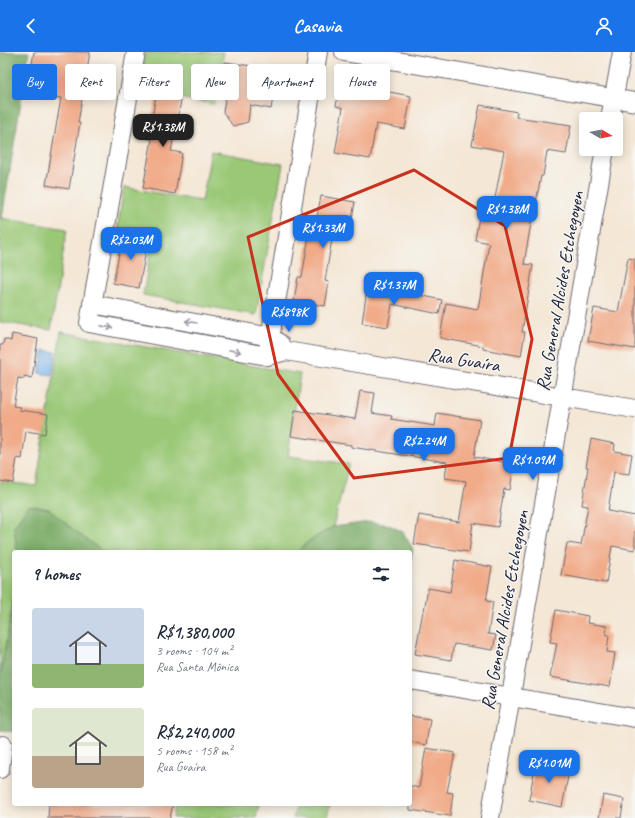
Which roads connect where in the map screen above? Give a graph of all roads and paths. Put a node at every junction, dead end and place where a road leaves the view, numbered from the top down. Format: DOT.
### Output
graph roads {
  1 [pos="136,52"];
  2 [pos="318,52"];
  3 [pos="344,52"];
  4 [pos="622,52"];
  5 [pos="614,98"];
  6 [pos="635,102"];
  7 [pos="611,112"];
  8 [pos="604,156"];
  9 [pos="92,304"];
  10 [pos="271,337"];
  11 [pos="286,351"];
  12 [pos="267,356"];
  13 [pos="562,396"];
  14 [pos="635,409"];
  15 [pos="412,680"];
  16 [pos="511,697"];
  17 [pos="635,718"];
  18 [pos="3,745"];
  19 [pos="0,769"];
  20 [pos="490,818"];
  1 -- 9 [label="street"];
  2 -- 10 [label="street"];
  3 -- 5 [label="street"];
  4 -- 5 [label="street"];
  5 -- 6 [label="street"];
  5 -- 7 [label="street"];
  8 -- 13 [label="street, Rua General Alcides Etchegoyen"];
  10 -- 9 [label="street, one-way"];
  9 -- 12 [label="street, one-way"];
  10 -- 11 [label="street"];
  10 -- 12 [label="street"];
  11 -- 12 [label="street, Rua Guaíra"];
  11 -- 13 [label="street, Rua Guaíra"];
  13 -- 14 [label="street, Rua Guaíra"];
  13 -- 16 [label="street, Rua General Alcides Etchegoyen"];
  15 -- 16 [label="street"];
  16 -- 17 [label="street"];
  16 -- 20 [label="street, Rua General Alcides Etchegoyen"];
  18 -- 19 [label="street"];
}
